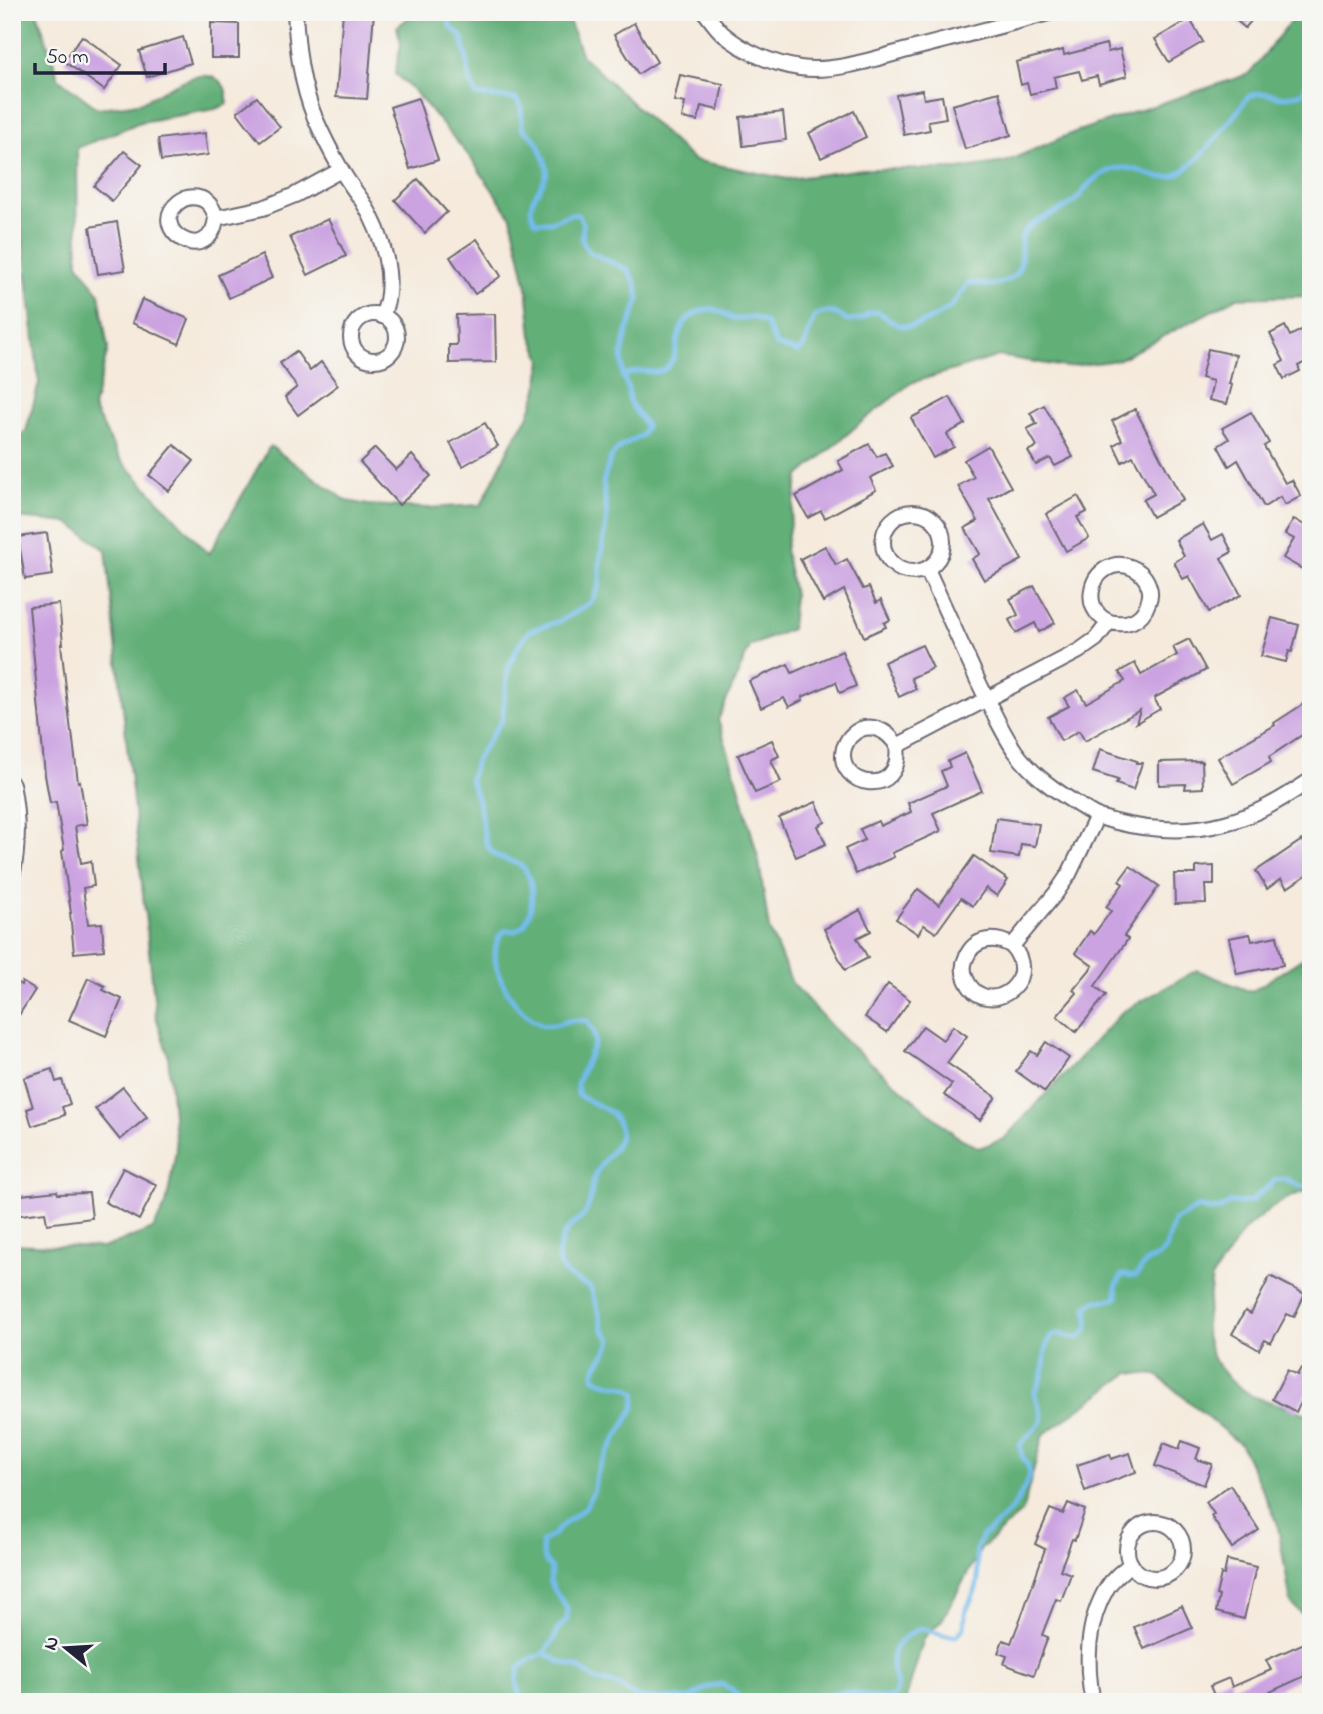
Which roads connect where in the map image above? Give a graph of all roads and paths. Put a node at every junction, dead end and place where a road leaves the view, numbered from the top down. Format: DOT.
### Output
graph roads {
  1 [pos="295,12"];
  2 [pos="705,12"];
  3 [pos="1052,12"];
  4 [pos="341,170"];
  5 [pos="216,218"];
  6 [pos="382,316"];
  7 [pos="927,569"];
  8 [pos="1109,622"];
  9 [pos="987,699"];
  10 [pos="897,746"];
  11 [pos="1311,780"];
  12 [pos="12,784"];
  13 [pos="1097,816"];
  14 [pos="12,877"];
  15 [pos="1012,946"];
  16 [pos="1131,1564"];
  17 [pos="1093,1702"];
  1 -- 4 [label="street"];
  2 -- 3 [label="street"];
  4 -- 5 [label="street"];
  4 -- 6 [label="street"];
  7 -- 7 [label="street"];
  7 -- 9 [label="street"];
  8 -- 8 [label="street"];
  8 -- 9 [label="street"];
  9 -- 10 [label="street"];
  9 -- 13 [label="street"];
  11 -- 13 [label="street"];
  12 -- 14 [label="street"];
  13 -- 15 [label="street"];
  15 -- 15 [label="street"];
  16 -- 16 [label="street"];
  16 -- 17 [label="street"];
}
